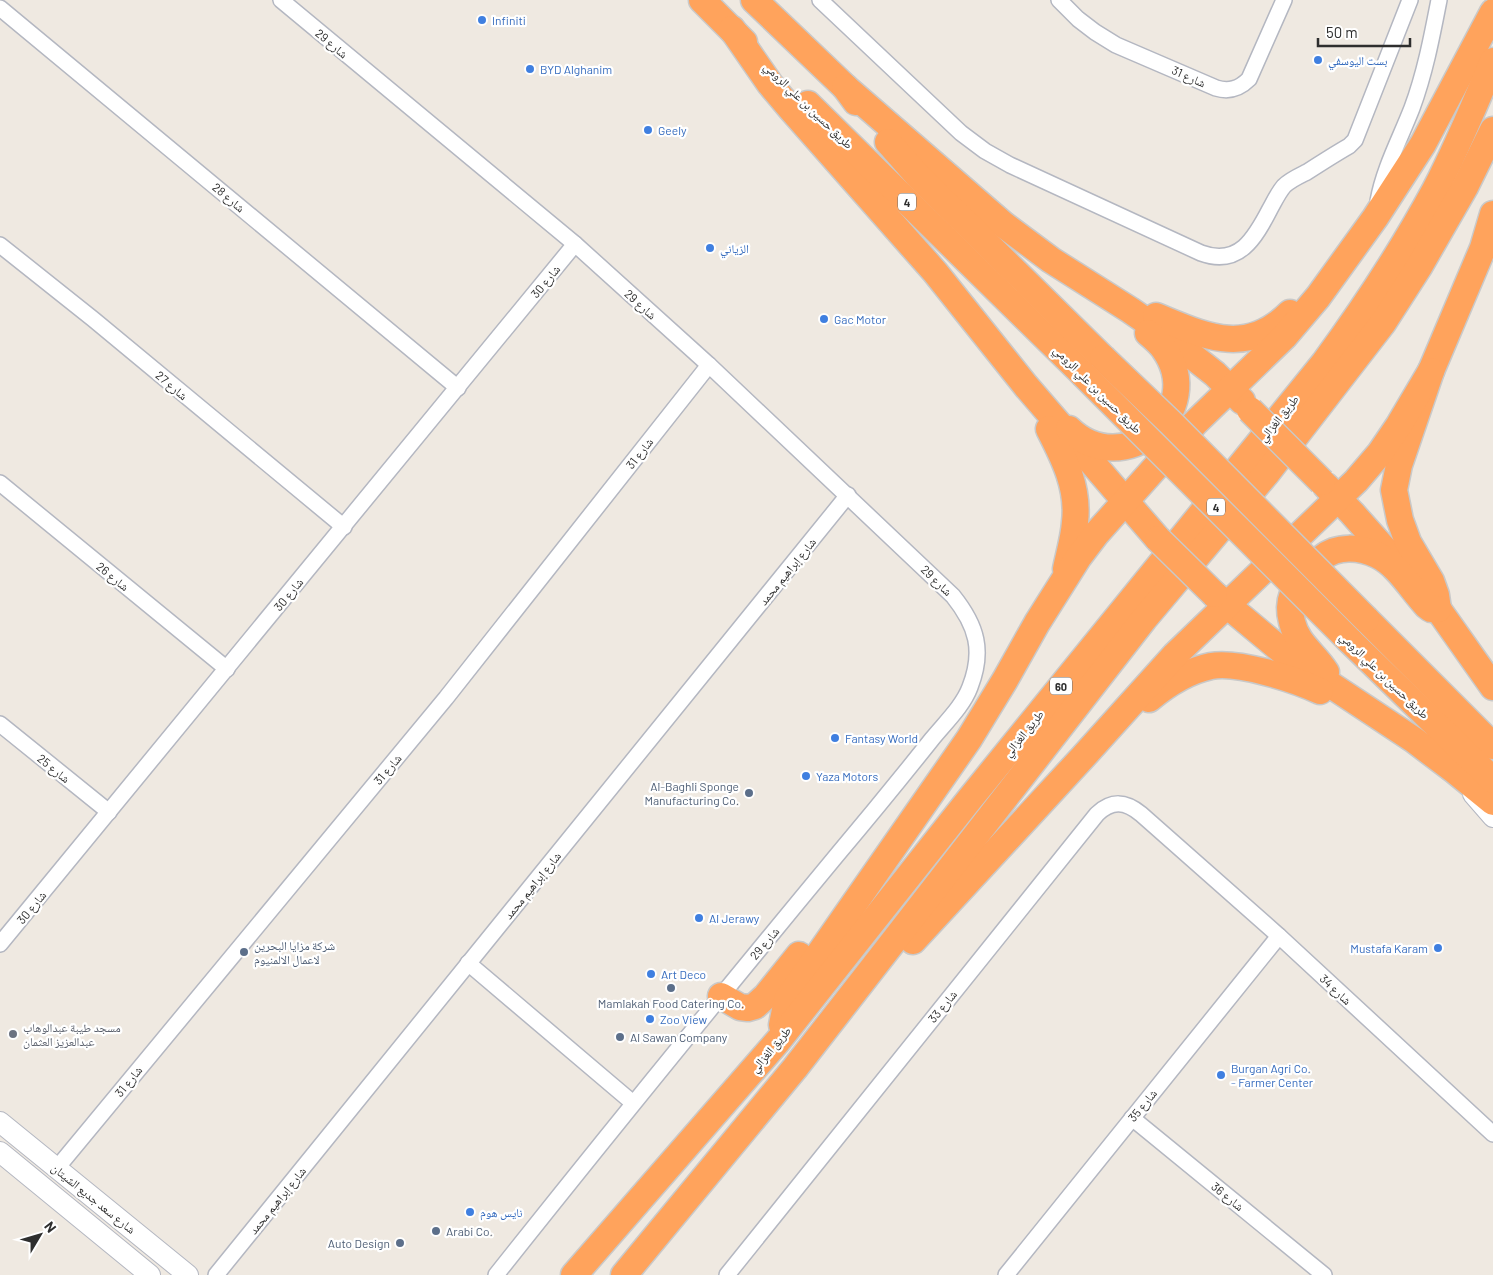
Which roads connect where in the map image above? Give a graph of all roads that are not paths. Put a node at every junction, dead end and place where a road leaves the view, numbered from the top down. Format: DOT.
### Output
graph roads {
  1 [pos="280,0"];
  2 [pos="702,0"];
  3 [pos="754,0"];
  4 [pos="820,0"];
  5 [pos="1059,0"];
  6 [pos="1284,0"];
  7 [pos="1410,0"];
  8 [pos="1439,0"];
  9 [pos="0,8"];
  10 [pos="1493,12"];
  11 [pos="732,29"];
  12 [pos="1493,61"];
  13 [pos="845,87"];
  14 [pos="1493,130"];
  15 [pos="1493,214"];
  16 [pos="1375,218"];
  17 [pos="575,244"];
  18 [pos="0,245"];
  19 [pos="1348,254"];
  20 [pos="1100,291"];
  21 [pos="709,365"];
  22 [pos="1431,371"];
  23 [pos="1026,386"];
  24 [pos="458,388"];
  25 [pos="1230,390"];
  26 [pos="0,483"];
  27 [pos="1330,491"];
  28 [pos="848,496"];
  29 [pos="1125,502"];
  30 [pos="344,527"];
  31 [pos="1063,582"];
  32 [pos="1221,599"];
  33 [pos="1438,609"];
  34 [pos="226,669"];
  35 [pos="1329,684"];
  36 [pos="1493,687"];
  37 [pos="1372,713"];
  38 [pos="0,724"];
  39 [pos="1493,746"];
  40 [pos="1083,757"];
  41 [pos="1455,771"];
  42 [pos="1493,780"];
  43 [pos="1493,802"];
  44 [pos="109,812"];
  45 [pos="1493,817"];
  46 [pos="1177,846"];
  47 [pos="870,880"];
  48 [pos="1279,936"];
  49 [pos="0,944"];
  50 [pos="468,963"];
  51 [pos="721,996"];
  52 [pos="778,1041"];
  53 [pos="795,1068"];
  54 [pos="633,1103"];
  55 [pos="1132,1118"];
  56 [pos="0,1122"];
  57 [pos="1493,1134"];
  58 [pos="0,1152"];
  59 [pos="57,1168"];
  60 [pos="574,1274"];
  61 [pos="1008,1274"];
  62 [pos="150,1275"];
  63 [pos="188,1275"];
  64 [pos="216,1275"];
  65 [pos="496,1275"];
  66 [pos="624,1275"];
  67 [pos="727,1275"];
  68 [pos="1324,1275"];
  1 -- 17 [label="street, شارع 29"];
  2 -- 11 [label="highway, طريق حسين بن علي الرومي / 4"];
  3 -- 13 [label="highway, طريق حسين بن علي الرومي / 4"];
  4 -- 7 [label="street"];
  5 -- 6 [label="street, شارع 31"];
  8 -- 16 [label="street"];
  9 -- 24 [label="street, شارع 28"];
  10 -- 16 [label="highway"];
  11 -- 23 [label="highway"];
  11 -- 42 [label="highway, طريق حسين بن علي الرومي / 4, bridge"];
  12 -- 52 [label="highway, طريق الغزالي / 60"];
  13 -- 20 [label="highway"];
  13 -- 39 [label="highway, طريق حسين بن علي الرومي / 4, bridge"];
  14 -- 53 [label="highway, طريق الغزالي / 60"];
  15 -- 22 [label="highway"];
  16 -- 19 [label="highway"];
  17 -- 21 [label="street, شارع 29"];
  17 -- 24 [label="street, شارع 30"];
  18 -- 30 [label="street, شارع 27"];
  19 -- 20 [label="highway"];
  19 -- 25 [label="highway"];
  20 -- 23 [label="highway"];
  20 -- 25 [label="highway"];
  21 -- 28 [label="street, شارع 29"];
  21 -- 59 [label="street, شارع 31"];
  22 -- 27 [label="highway"];
  22 -- 33 [label="highway"];
  23 -- 29 [label="highway"];
  23 -- 31 [label="highway"];
  24 -- 30 [label="street, شارع 30"];
  25 -- 27 [label="highway, bridge"];
  25 -- 29 [label="highway"];
  26 -- 34 [label="street, شارع 26"];
  27 -- 32 [label="highway"];
  27 -- 33 [label="highway"];
  28 -- 50 [label="street, شارع إبراهيم محمد"];
  28 -- 51 [label="street, شارع 29"];
  29 -- 31 [label="highway"];
  29 -- 32 [label="highway, bridge"];
  30 -- 34 [label="street, شارع 30"];
  31 -- 47 [label="highway"];
  32 -- 35 [label="highway"];
  32 -- 40 [label="highway"];
  33 -- 35 [label="highway"];
  33 -- 36 [label="highway"];
  34 -- 44 [label="street, شارع 30"];
  35 -- 37 [label="highway"];
  37 -- 40 [label="highway"];
  37 -- 41 [label="highway"];
  38 -- 44 [label="street, شارع 25"];
  40 -- 53 [label="highway"];
  41 -- 43 [label="highway"];
  41 -- 45 [label="street"];
  44 -- 49 [label="street, شارع 30"];
  46 -- 48 [label="street, شارع 34"];
  46 -- 67 [label="street, شارع 33"];
  47 -- 51 [label="highway"];
  47 -- 52 [label="highway"];
  48 -- 55 [label="street, شارع 35"];
  48 -- 57 [label="street, شارع 34"];
  50 -- 54 [label="street"];
  50 -- 64 [label="street, شارع إبراهيم محمد"];
  51 -- 54 [label="street, شارع 29"];
  52 -- 60 [label="highway, طريق الغزالي / 60"];
  53 -- 66 [label="highway, طريق الغزالي / 60"];
  54 -- 65 [label="street, شارع 29"];
  55 -- 61 [label="street, شارع 35"];
  55 -- 68 [label="street, شارع 36"];
  56 -- 59 [label="street, شارع سعد جديع الشيتان"];
  58 -- 62 [label="street, شارع سعد جديع الشيتان"];
  59 -- 63 [label="street, شارع سعد جديع الشيتان"];
}
